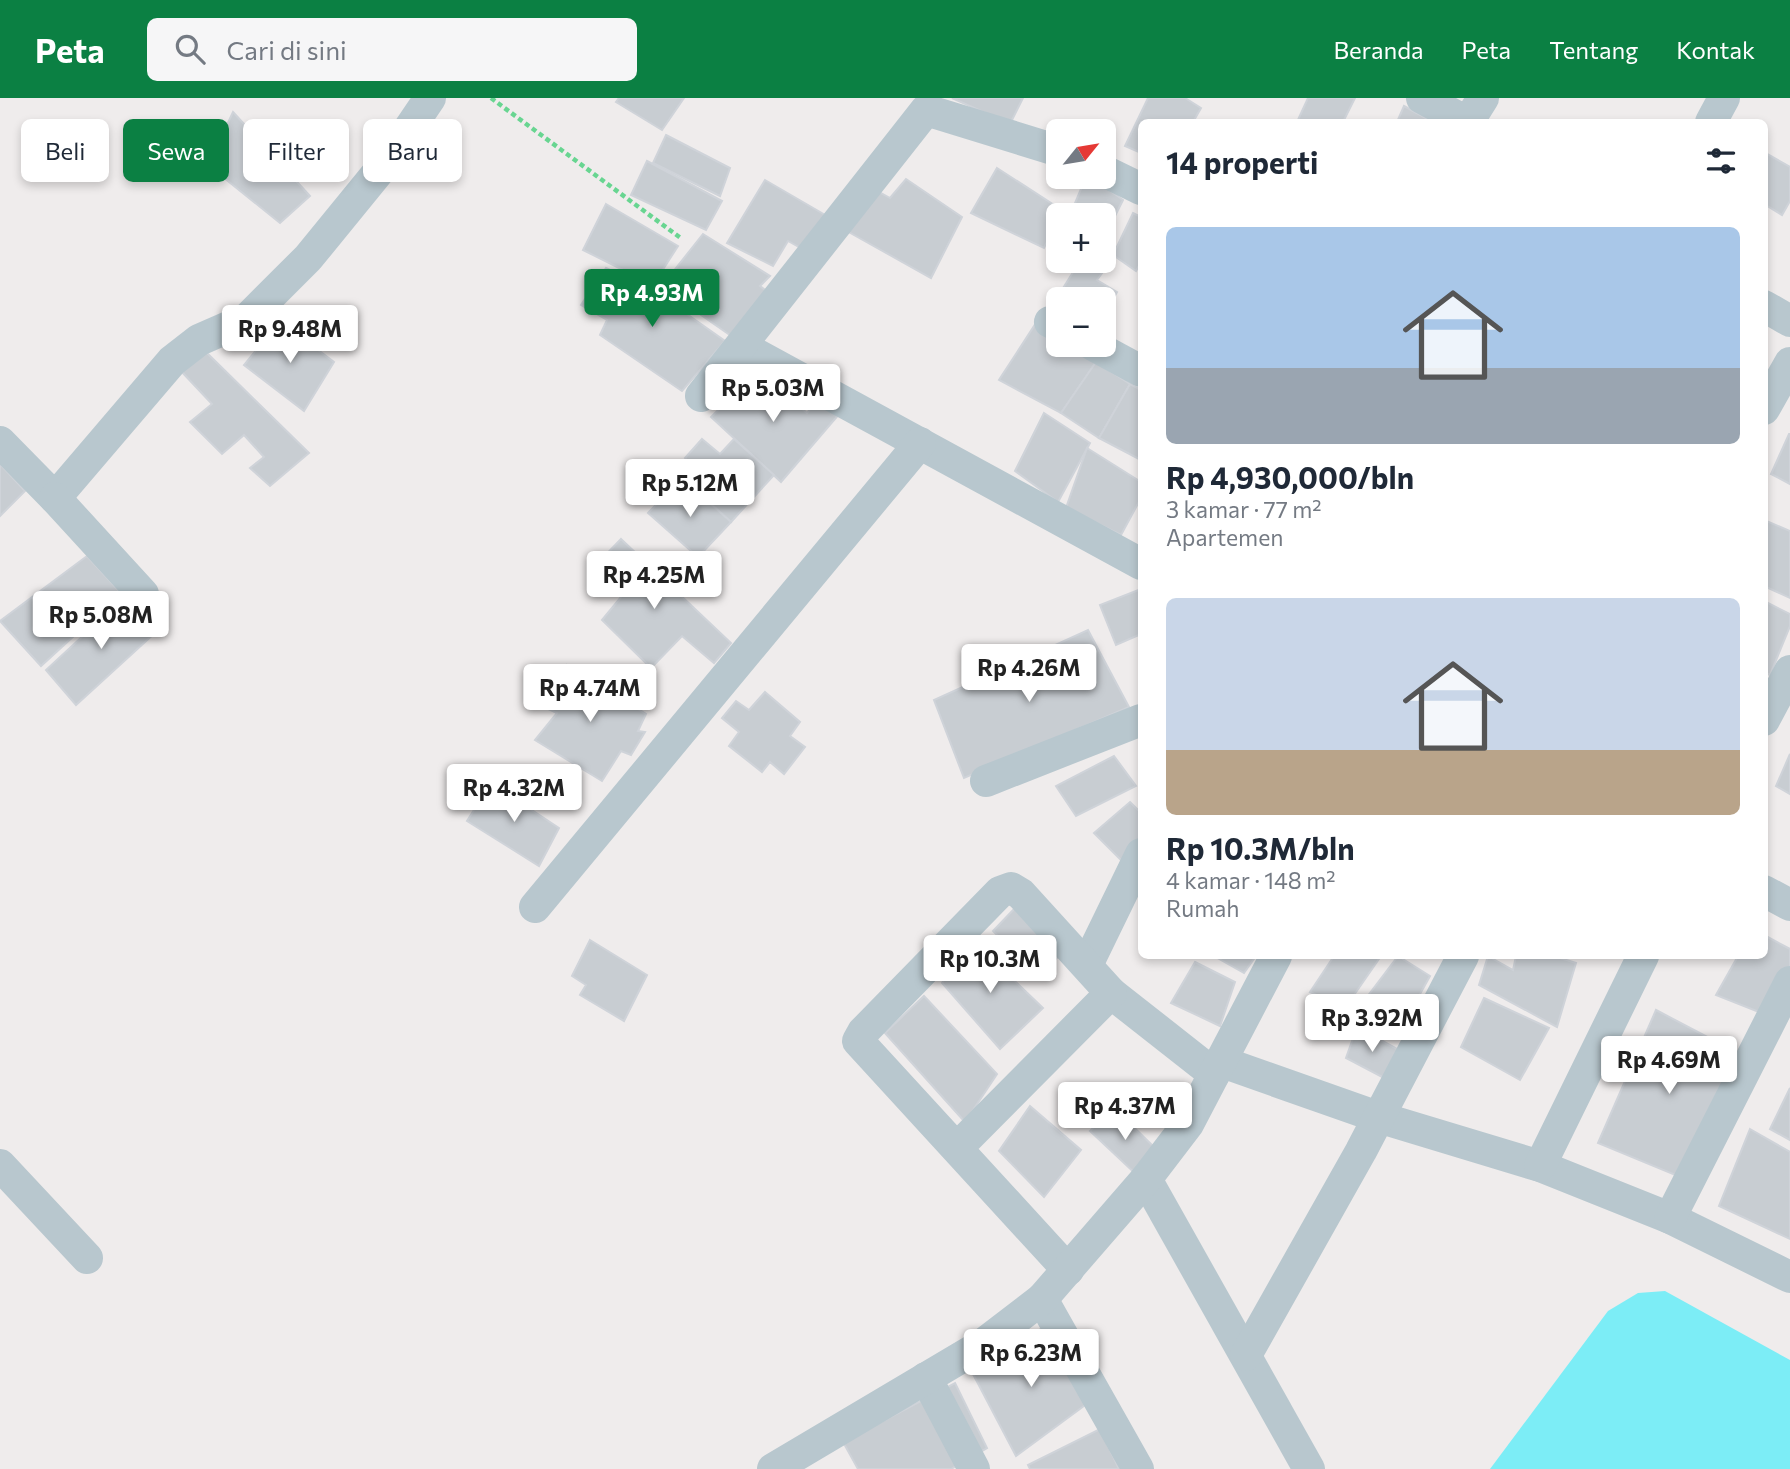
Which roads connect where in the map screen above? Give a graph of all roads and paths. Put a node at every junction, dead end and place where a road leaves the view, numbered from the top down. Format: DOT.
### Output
graph roads {
  1 [pos="430,98"];
  2 [pos="491,98"];
  3 [pos="1422,98"];
  4 [pos="1483,98"];
  5 [pos="1724,98"];
  6 [pos="919,102"];
  7 [pos="1462,119"];
  8 [pos="1470,119"];
  9 [pos="1713,119"];
  10 [pos="1046,146"];
  11 [pos="1116,176"];
  12 [pos="1138,187"];
  13 [pos="682,239"];
  14 [pos="1768,308"];
  15 [pos="1790,321"];
  16 [pos="741,346"];
  17 [pos="1115,357"];
  18 [pos="1790,363"];
  19 [pos="1138,369"];
  20 [pos="701,396"];
  21 [pos="1768,402"];
  22 [pos="0,442"];
  23 [pos="920,443"];
  24 [pos="55,498"];
  25 [pos="1138,562"];
  26 [pos="143,594"];
  27 [pos="1790,671"];
  28 [pos="1768,712"];
  29 [pos="1138,721"];
  30 [pos="986,781"];
  31 [pos="1138,860"];
  32 [pos="1768,893"];
  33 [pos="1790,905"];
  34 [pos="535,907"];
  35 [pos="1274,959"];
  36 [pos="1461,959"];
  37 [pos="1642,959"];
  38 [pos="1087,965"];
  39 [pos="1790,982"];
  40 [pos="1111,993"];
  41 [pos="1218,1068"];
  42 [pos="1371,1131"];
  43 [pos="957,1149"];
  44 [pos="0,1166"];
  45 [pos="1540,1166"];
  46 [pos="1146,1178"];
  47 [pos="1671,1218"];
  48 [pos="87,1258"];
  49 [pos="1068,1270"];
  50 [pos="1790,1277"];
  51 [pos="1042,1299"];
  52 [pos="1246,1355"];
  53 [pos="926,1378"];
  54 [pos="806,1460"];
  55 [pos="773,1469"];
  56 [pos="974,1469"];
  57 [pos="1138,1469"];
  58 [pos="1309,1469"];
  1 -- 24 [label="street"];
  2 -- 13 [label="path"];
  3 -- 7 [label="street"];
  4 -- 8 [label="street"];
  5 -- 9 [label="street"];
  6 -- 10 [label="street"];
  6 -- 16 [label="street"];
  11 -- 12 [label="street"];
  14 -- 15 [label="street"];
  16 -- 20 [label="street"];
  16 -- 23 [label="street"];
  17 -- 19 [label="street"];
  18 -- 21 [label="street"];
  22 -- 24 [label="street"];
  23 -- 25 [label="street"];
  23 -- 34 [label="street"];
  24 -- 26 [label="street"];
  27 -- 28 [label="street"];
  29 -- 30 [label="street"];
  31 -- 38 [label="street"];
  32 -- 33 [label="street"];
  35 -- 41 [label="street"];
  36 -- 42 [label="street"];
  37 -- 45 [label="street"];
  38 -- 40 [label="street"];
  38 -- 43 [label="street"];
  39 -- 47 [label="street"];
  40 -- 41 [label="street"];
  40 -- 43 [label="street"];
  41 -- 42 [label="street"];
  41 -- 46 [label="street"];
  42 -- 45 [label="street"];
  42 -- 52 [label="street"];
  43 -- 49 [label="street"];
  44 -- 48 [label="street"];
  45 -- 47 [label="street"];
  46 -- 49 [label="street"];
  46 -- 52 [label="street"];
  47 -- 50 [label="street"];
  49 -- 51 [label="street"];
  51 -- 53 [label="street"];
  51 -- 57 [label="street"];
  52 -- 58 [label="street"];
  53 -- 54 [label="street"];
  53 -- 56 [label="street"];
  54 -- 55 [label="street"];
}
